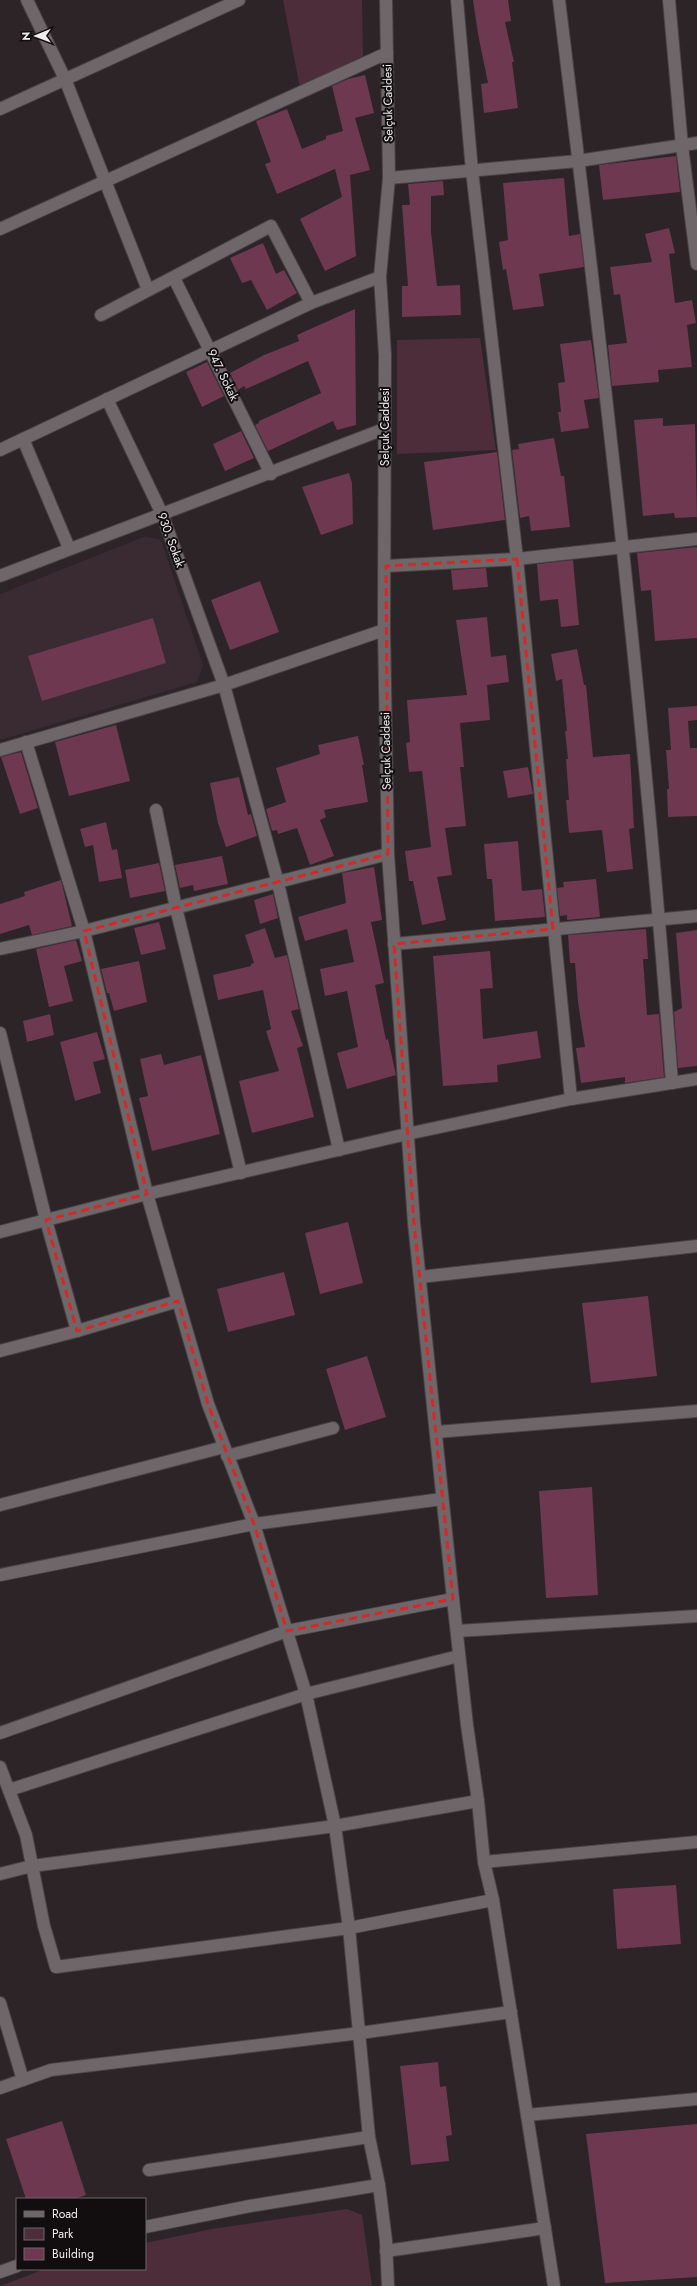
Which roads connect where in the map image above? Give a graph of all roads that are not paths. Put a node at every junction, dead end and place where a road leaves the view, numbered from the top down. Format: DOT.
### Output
graph roads {
  1 [pos="27,0"];
  2 [pos="239,0"];
  3 [pos="386,0"];
  4 [pos="457,0"];
  5 [pos="559,0"];
  6 [pos="669,0"];
  7 [pos="387,53"];
  8 [pos="64,79"];
  9 [pos="0,109"];
  10 [pos="697,143"];
  11 [pos="682,146"];
  12 [pos="578,161"];
  13 [pos="472,171"];
  14 [pos="389,178"];
  15 [pos="106,182"];
  16 [pos="0,229"];
  17 [pos="697,264"];
  18 [pos="174,278"];
  19 [pos="380,278"];
  20 [pos="148,290"];
  21 [pos="311,303"];
  22 [pos="101,315"];
  23 [pos="211,350"];
  24 [pos="107,399"];
  25 [pos="384,429"];
  26 [pos="23,439"];
  27 [pos="0,450"];
  28 [pos="271,474"];
  29 [pos="162,514"];
  30 [pos="697,539"];
  31 [pos="623,547"];
  32 [pos="69,548"];
  33 [pos="517,560"];
  34 [pos="386,566"];
  35 [pos="0,576"];
  36 [pos="384,630"];
  37 [pos="224,685"];
  38 [pos="26,742"];
  39 [pos="0,750"];
  40 [pos="156,810"];
  41 [pos="388,854"];
  42 [pos="278,883"];
  43 [pos="176,908"];
  44 [pos="697,916"];
  45 [pos="660,919"];
  46 [pos="553,929"];
  47 [pos="84,931"];
  48 [pos="394,944"];
  49 [pos="0,949"];
  50 [pos="0,1033"];
  51 [pos="697,1080"];
  52 [pos="672,1083"];
  53 [pos="571,1099"];
  54 [pos="407,1134"];
  55 [pos="339,1150"];
  56 [pos="241,1173"];
  57 [pos="147,1194"];
  58 [pos="46,1220"];
  59 [pos="0,1232"];
  60 [pos="697,1246"];
  61 [pos="420,1277"];
  62 [pos="178,1301"];
  63 [pos="77,1331"];
  64 [pos="0,1350"];
  65 [pos="697,1411"];
  66 [pos="332,1428"];
  67 [pos="436,1432"];
  68 [pos="225,1452"];
  69 [pos="442,1499"];
  70 [pos="0,1505"];
  71 [pos="254,1524"];
  72 [pos="0,1575"];
  73 [pos="453,1599"];
  74 [pos="697,1616"];
  75 [pos="287,1631"];
  76 [pos="456,1631"];
  77 [pos="459,1656"];
  78 [pos="306,1694"];
  79 [pos="0,1733"];
  80 [pos="0,1767"];
  81 [pos="9,1790"];
  82 [pos="478,1801"];
  83 [pos="335,1826"];
  84 [pos="697,1842"];
  85 [pos="484,1862"];
  86 [pos="32,1866"];
  87 [pos="0,1874"];
  88 [pos="494,1900"];
  89 [pos="349,1928"];
  90 [pos="0,2003"];
  91 [pos="511,2012"];
  92 [pos="360,2033"];
  93 [pos="23,2080"];
  94 [pos="0,2088"];
  95 [pos="697,2099"];
  96 [pos="527,2115"];
  97 [pos="369,2137"];
  98 [pos="149,2170"];
  99 [pos="379,2185"];
  100 [pos="146,2227"];
  101 [pos="545,2228"];
  102 [pos="386,2251"];
  103 [pos="16,2266"];
  104 [pos="0,2272"];
  105 [pos="388,2286"];
  106 [pos="554,2286"];
  1 -- 8 [label="street"];
  2 -- 8 [label="street"];
  3 -- 7 [label="street, Selçuk Caddesi"];
  4 -- 13 [label="street"];
  5 -- 12 [label="street"];
  6 -- 11 [label="street"];
  7 -- 14 [label="street, Selçuk Caddesi"];
  7 -- 15 [label="street"];
  8 -- 9 [label="street"];
  8 -- 15 [label="street"];
  10 -- 11 [label="street"];
  11 -- 12 [label="street"];
  11 -- 17 [label="street"];
  12 -- 13 [label="street"];
  12 -- 31 [label="street"];
  13 -- 14 [label="street"];
  13 -- 33 [label="street"];
  14 -- 19 [label="street, Selçuk Caddesi"];
  15 -- 16 [label="street"];
  15 -- 20 [label="street"];
  18 -- 20 [label="street"];
  18 -- 21 [label="street"];
  18 -- 23 [label="street, 947. Sokak"];
  19 -- 21 [label="street"];
  19 -- 25 [label="street, Selçuk Caddesi"];
  20 -- 22 [label="street"];
  21 -- 23 [label="street"];
  23 -- 24 [label="street"];
  23 -- 28 [label="street, 947. Sokak"];
  24 -- 26 [label="street"];
  24 -- 29 [label="street, 930. Sokak"];
  25 -- 28 [label="street"];
  25 -- 34 [label="street, Selçuk Caddesi"];
  26 -- 27 [label="street"];
  26 -- 32 [label="street"];
  28 -- 29 [label="street"];
  29 -- 32 [label="street"];
  29 -- 37 [label="street, 930. Sokak"];
  30 -- 31 [label="street"];
  31 -- 33 [label="street"];
  31 -- 45 [label="street"];
  32 -- 35 [label="street"];
  33 -- 34 [label="street"];
  33 -- 46 [label="street"];
  34 -- 36 [label="street, Selçuk Caddesi"];
  36 -- 37 [label="street"];
  36 -- 41 [label="street, Selçuk Caddesi"];
  37 -- 38 [label="street"];
  37 -- 42 [label="street, 930. Sokak"];
  38 -- 39 [label="street"];
  38 -- 47 [label="street"];
  40 -- 43 [label="street"];
  41 -- 42 [label="street"];
  41 -- 48 [label="street, Selçuk Caddesi"];
  42 -- 43 [label="street"];
  42 -- 55 [label="street, 930. Sokak"];
  43 -- 47 [label="street"];
  43 -- 56 [label="street"];
  44 -- 45 [label="street"];
  45 -- 46 [label="street"];
  45 -- 52 [label="street"];
  46 -- 48 [label="street"];
  46 -- 53 [label="street"];
  47 -- 49 [label="street"];
  47 -- 57 [label="street"];
  48 -- 54 [label="street, Selçuk Caddesi"];
  50 -- 58 [label="street"];
  51 -- 52 [label="street"];
  52 -- 53 [label="street"];
  53 -- 54 [label="street"];
  54 -- 55 [label="street"];
  54 -- 61 [label="street, Selçuk Caddesi"];
  55 -- 56 [label="street"];
  56 -- 57 [label="street"];
  57 -- 58 [label="street"];
  57 -- 62 [label="street"];
  58 -- 59 [label="street"];
  58 -- 63 [label="street"];
  60 -- 61 [label="street"];
  61 -- 67 [label="street, Selçuk Caddesi"];
  62 -- 63 [label="street"];
  62 -- 68 [label="street"];
  63 -- 64 [label="street"];
  65 -- 67 [label="street"];
  66 -- 68 [label="street"];
  67 -- 69 [label="street, Selçuk Caddesi"];
  68 -- 70 [label="street"];
  68 -- 71 [label="street"];
  69 -- 71 [label="street"];
  69 -- 73 [label="street, Selçuk Caddesi"];
  71 -- 72 [label="street"];
  71 -- 75 [label="street"];
  73 -- 75 [label="street"];
  73 -- 76 [label="street, Selçuk Caddesi"];
  74 -- 76 [label="street"];
  75 -- 78 [label="street"];
  75 -- 79 [label="street"];
  76 -- 77 [label="street, Selçuk Caddesi"];
  77 -- 78 [label="street"];
  77 -- 82 [label="street, Selçuk Caddesi"];
  78 -- 81 [label="street"];
  78 -- 83 [label="street"];
  80 -- 81 [label="street"];
  81 -- 86 [label="street"];
  82 -- 83 [label="street"];
  82 -- 85 [label="street, Selçuk Caddesi"];
  83 -- 86 [label="street"];
  83 -- 89 [label="street"];
  84 -- 85 [label="street"];
  85 -- 88 [label="street, Selçuk Caddesi"];
  86 -- 87 [label="street"];
  86 -- 89 [label="street"];
  88 -- 89 [label="street"];
  88 -- 91 [label="street, Selçuk Caddesi"];
  89 -- 92 [label="street"];
  90 -- 93 [label="street"];
  91 -- 92 [label="street"];
  91 -- 96 [label="street, Selçuk Caddesi"];
  92 -- 93 [label="street"];
  92 -- 97 [label="street"];
  93 -- 94 [label="street"];
  95 -- 96 [label="street"];
  96 -- 101 [label="street, Selçuk Caddesi"];
  97 -- 98 [label="street"];
  97 -- 99 [label="street"];
  99 -- 100 [label="street"];
  99 -- 102 [label="street"];
  101 -- 102 [label="street"];
  101 -- 106 [label="street, Selçuk Caddesi"];
  102 -- 105 [label="street"];
  103 -- 104 [label="street"];
}
